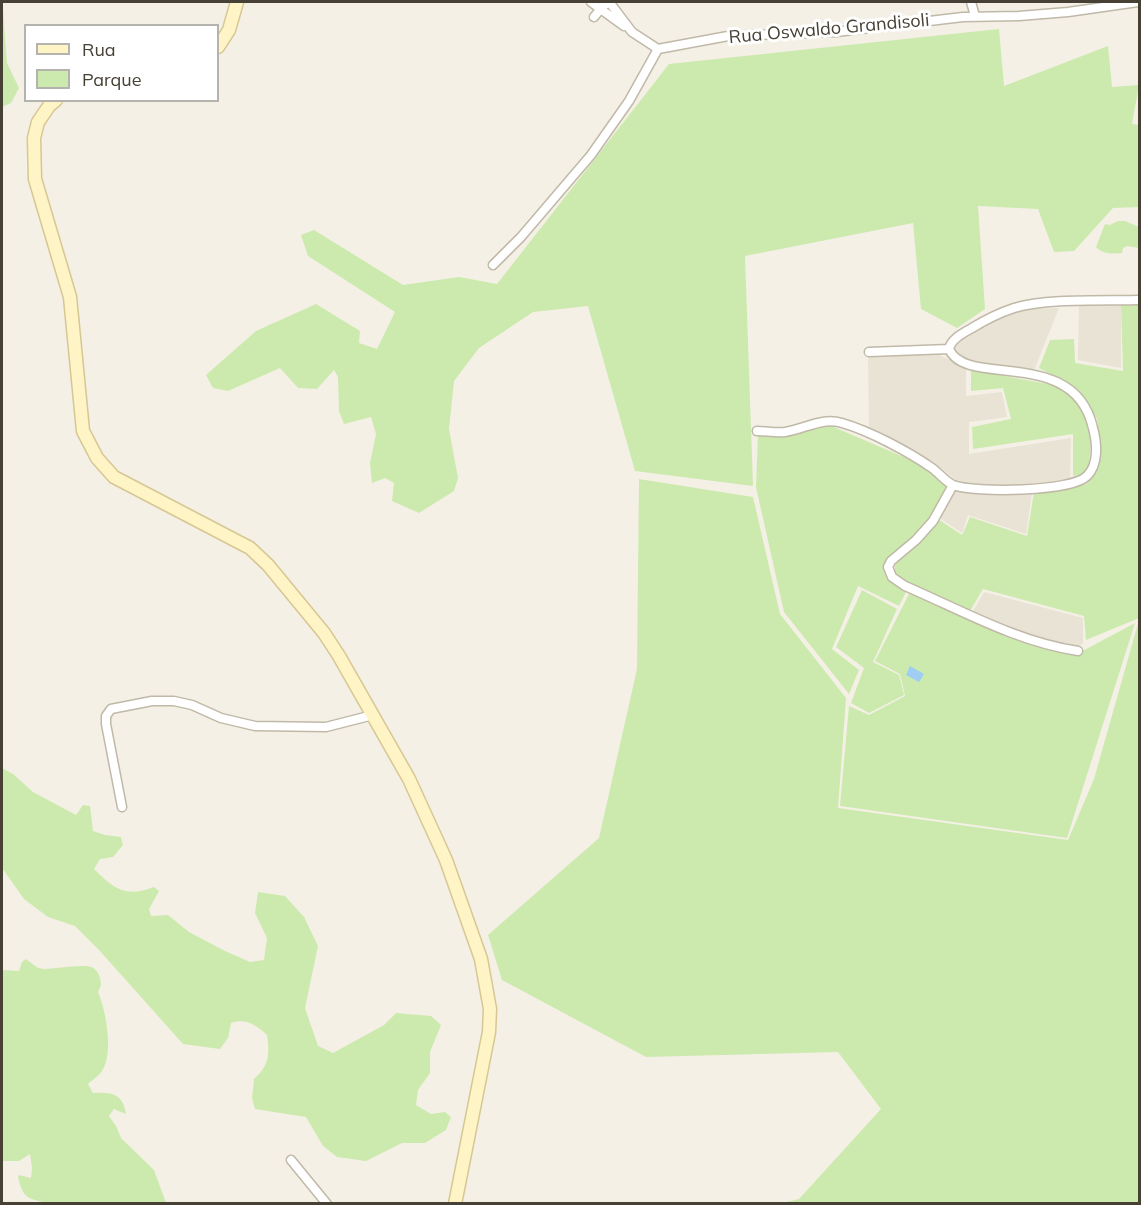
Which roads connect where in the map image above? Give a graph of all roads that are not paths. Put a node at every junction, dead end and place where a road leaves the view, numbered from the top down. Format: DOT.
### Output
graph roads {
  1 [pos="237,2"];
  2 [pos="591,2"];
  3 [pos="971,2"];
  4 [pos="1138,2"];
  5 [pos="600,9"];
  6 [pos="975,16"];
  7 [pos="594,17"];
  8 [pos="632,32"];
  9 [pos="219,45"];
  10 [pos="658,50"];
  11 [pos="54,102"];
  12 [pos="493,265"];
  13 [pos="1140,300"];
  14 [pos="949,349"];
  15 [pos="869,352"];
  16 [pos="758,431"];
  17 [pos="952,485"];
  18 [pos="1078,651"];
  19 [pos="373,715"];
  20 [pos="122,807"];
  21 [pos="291,1160"];
  22 [pos="327,1203"];
  23 [pos="455,1203"];
  1 -- 9 [label="main road"];
  2 -- 5 [label="street"];
  3 -- 6 [label="street"];
  4 -- 6 [label="street, Rua Oswaldo Grandisoli"];
  5 -- 7 [label="street"];
  5 -- 8 [label="street"];
  5 -- 8 [label="street"];
  6 -- 10 [label="street, Rua Oswaldo Grandisoli"];
  8 -- 10 [label="street"];
  10 -- 12 [label="street"];
  11 -- 19 [label="main road"];
  13 -- 14 [label="street"];
  14 -- 15 [label="street"];
  14 -- 17 [label="street"];
  16 -- 17 [label="street"];
  17 -- 18 [label="street"];
  19 -- 20 [label="street"];
  19 -- 23 [label="main road"];
  21 -- 22 [label="street"];
}
